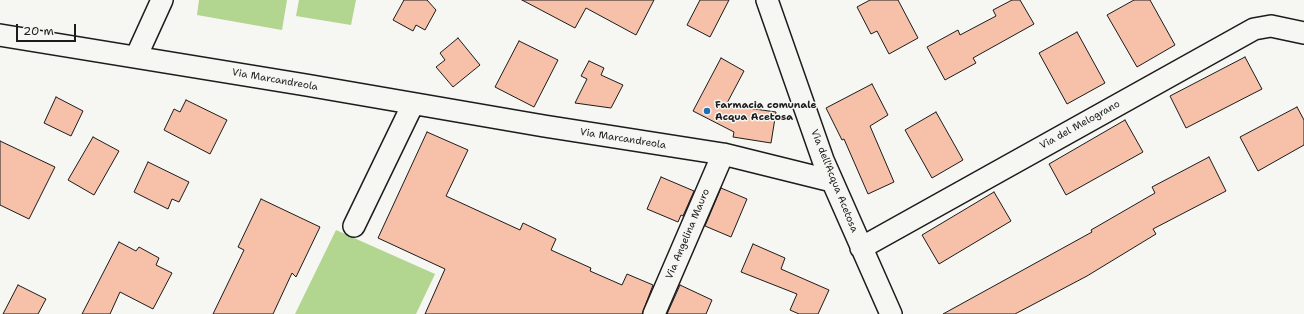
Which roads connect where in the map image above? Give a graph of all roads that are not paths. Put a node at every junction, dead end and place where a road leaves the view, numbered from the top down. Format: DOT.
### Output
graph roads {
  1 [pos="162,0"];
  2 [pos="767,0"];
  3 [pos="1304,33"];
  4 [pos="0,35"];
  5 [pos="136,57"];
  6 [pos="413,104"];
  7 [pos="723,154"];
  8 [pos="832,181"];
  9 [pos="354,226"];
  10 [pos="861,248"];
  11 [pos="654,314"];
  12 [pos="891,314"];
  1 -- 5 [label="street"];
  2 -- 8 [label="street, Via dell'Acqua Acetosa"];
  3 -- 10 [label="street, Via del Melograno"];
  4 -- 5 [label="street, Via Marcandreola"];
  5 -- 6 [label="street, Via Marcandreola"];
  6 -- 7 [label="street, Via Marcandreola"];
  6 -- 9 [label="street"];
  7 -- 8 [label="street, Via Marcandreola"];
  7 -- 11 [label="street, Via Angelina Mauro"];
  8 -- 10 [label="street, Via dell'Acqua Acetosa"];
  10 -- 12 [label="street, Via dell'Acqua Acetosa"];
}
